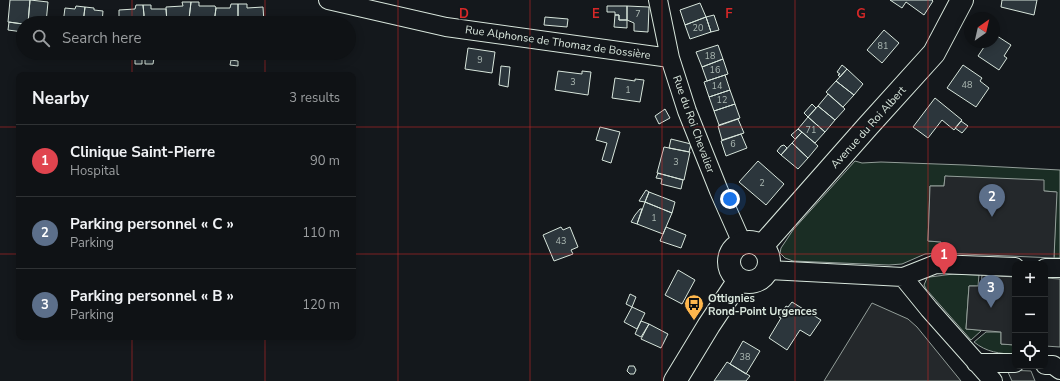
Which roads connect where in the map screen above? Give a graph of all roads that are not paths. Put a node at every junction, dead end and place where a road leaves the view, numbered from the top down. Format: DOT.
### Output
graph roads {
  1 [pos="328,0"];
  2 [pos="658,0"];
  3 [pos="962,0"];
  4 [pos="365,4"];
  5 [pos="670,58"];
  6 [pos="752,245"];
  7 [pos="1012,267"];
  8 [pos="1048,268"];
  9 [pos="1060,268"];
  10 [pos="768,270"];
  11 [pos="903,278"];
  12 [pos="739,280"];
  13 [pos="976,363"];
  14 [pos="1012,363"];
  15 [pos="675,381"];
  16 [pos="993,381"];
  1 -- 4 [label="street, Rue Alphonse de Thomaz de Bossière"];
  2 -- 5 [label="street, Rue du Roi Chevalier"];
  3 -- 6 [label="main road, Avenue du Roi Albert"];
  4 -- 5 [label="street, Rue Alphonse de Thomaz de Bossière"];
  5 -- 6 [label="street, Rue du Roi Chevalier"];
  6 -- 10 [label="main road"];
  6 -- 12 [label="main road"];
  7 -- 11 [label="street"];
  8 -- 9 [label="street"];
  10 -- 11 [label="street"];
  10 -- 12 [label="main road"];
  11 -- 13 [label="street"];
  12 -- 15 [label="main road"];
  13 -- 14 [label="street"];
  13 -- 16 [label="street"];
}
